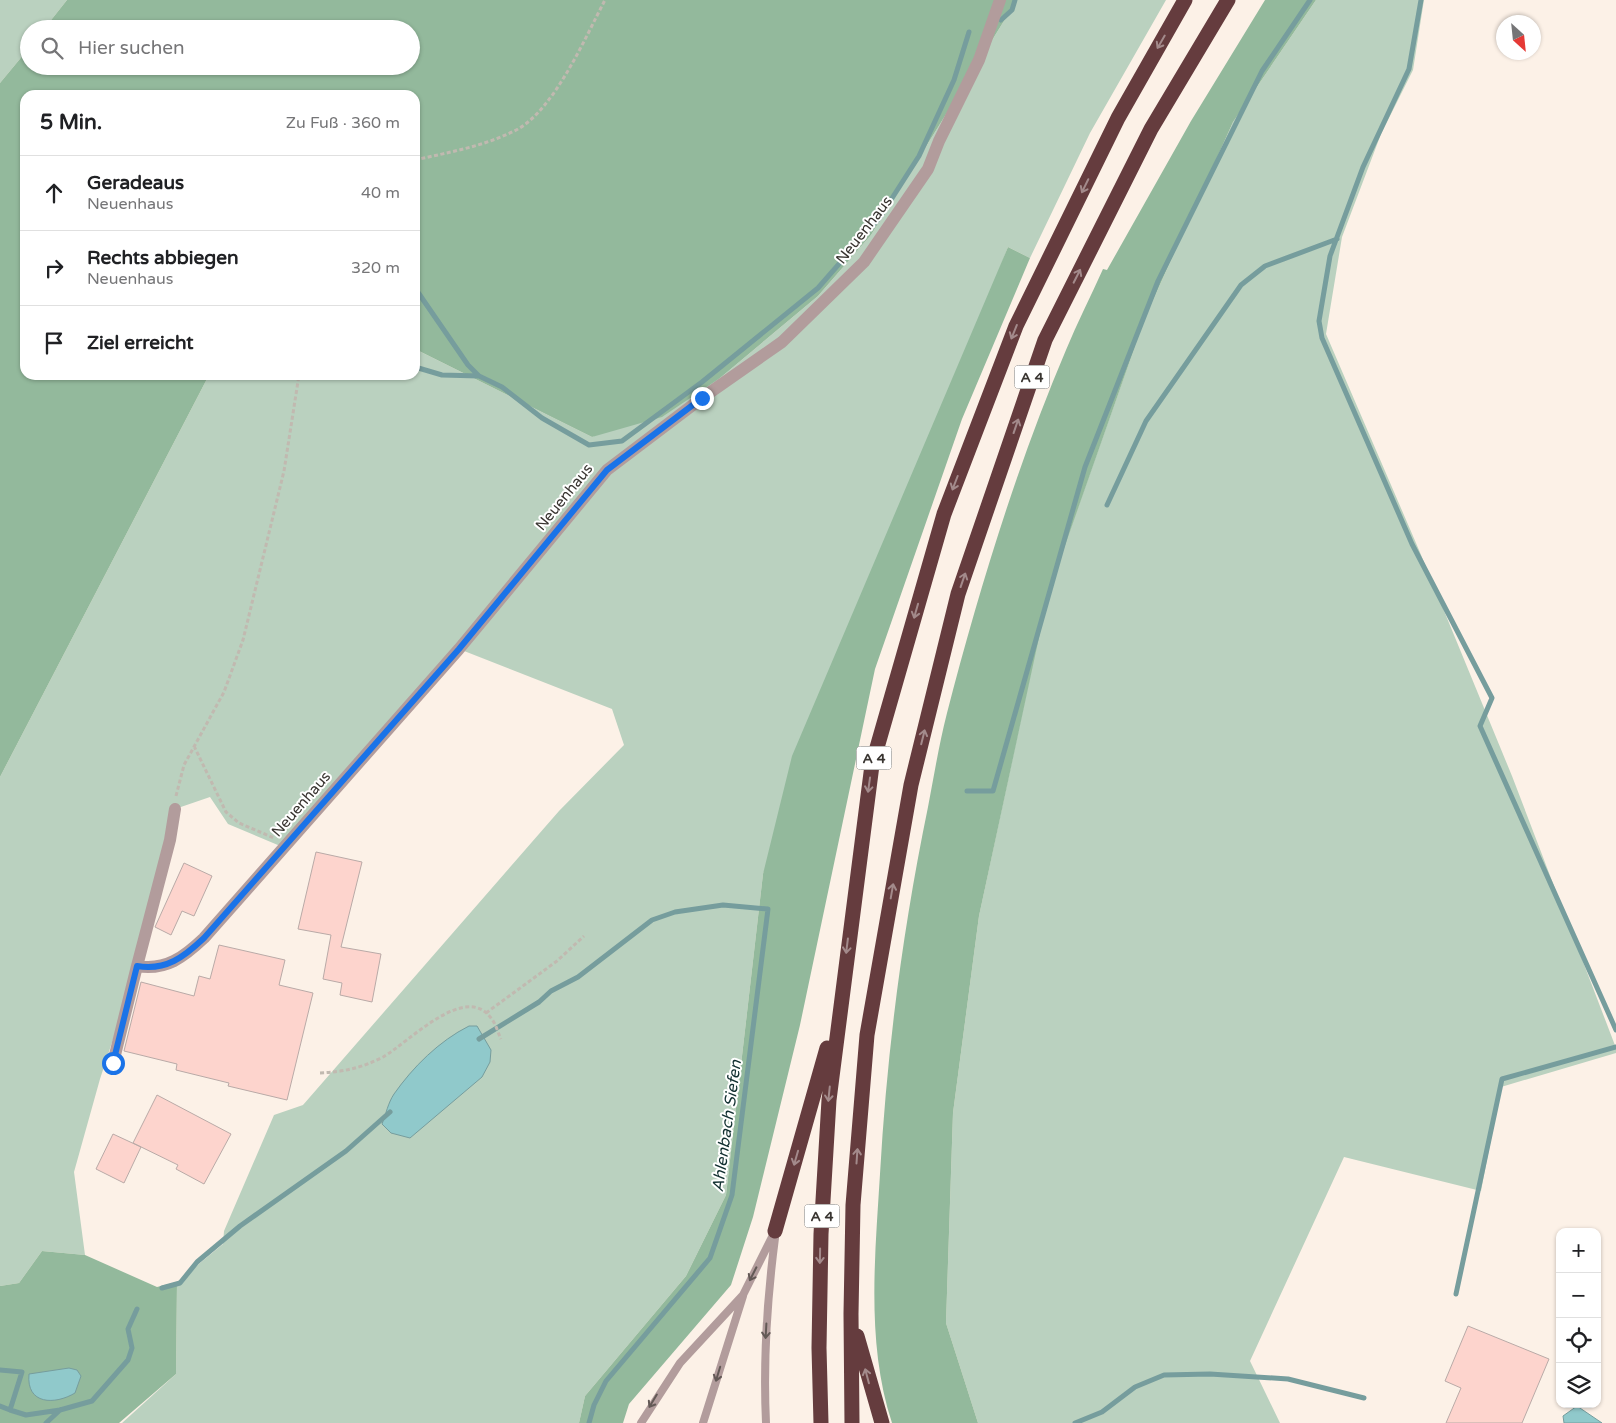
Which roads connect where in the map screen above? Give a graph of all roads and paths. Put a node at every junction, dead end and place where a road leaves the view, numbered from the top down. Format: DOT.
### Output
graph roads {
  1 [pos="605,0"];
  2 [pos="1000,0"];
  3 [pos="1185,0"];
  4 [pos="1228,0"];
  5 [pos="420,159"];
  6 [pos="298,380"];
  7 [pos="194,745"];
  8 [pos="175,809"];
  9 [pos="289,843"];
  10 [pos="584,936"];
  11 [pos="137,966"];
  12 [pos="839,1010"];
  13 [pos="486,1012"];
  14 [pos="501,1039"];
  15 [pos="113,1063"];
  16 [pos="320,1073"];
  17 [pos="775,1231"];
  18 [pos="743,1294"];
  19 [pos="851,1314"];
  20 [pos="641,1423"];
  21 [pos="703,1423"];
  22 [pos="766,1423"];
  23 [pos="821,1423"];
  24 [pos="852,1423"];
  25 [pos="882,1423"];
  1 -- 5 [label="path"];
  2 -- 9 [label="street, Neuenhaus"];
  3 -- 12 [label="highway, A 4, one-way"];
  19 -- 4 [label="highway, A 4, one-way"];
  6 -- 7 [label="path"];
  7 -- 8 [label="path"];
  7 -- 9 [label="path"];
  8 -- 11 [label="street"];
  9 -- 11 [label="street, Neuenhaus"];
  10 -- 13 [label="path"];
  11 -- 15 [label="street"];
  12 -- 17 [label="highway, one-way"];
  12 -- 23 [label="highway, A 4, one-way"];
  13 -- 14 [label="path"];
  13 -- 16 [label="path"];
  17 -- 18 [label="lane, one-way"];
  17 -- 22 [label="lane, one-way"];
  18 -- 20 [label="lane, one-way"];
  18 -- 21 [label="lane, one-way"];
  19 -- 24 [label="highway, A 4"];
  25 -- 19 [label="highway, one-way"];
}
